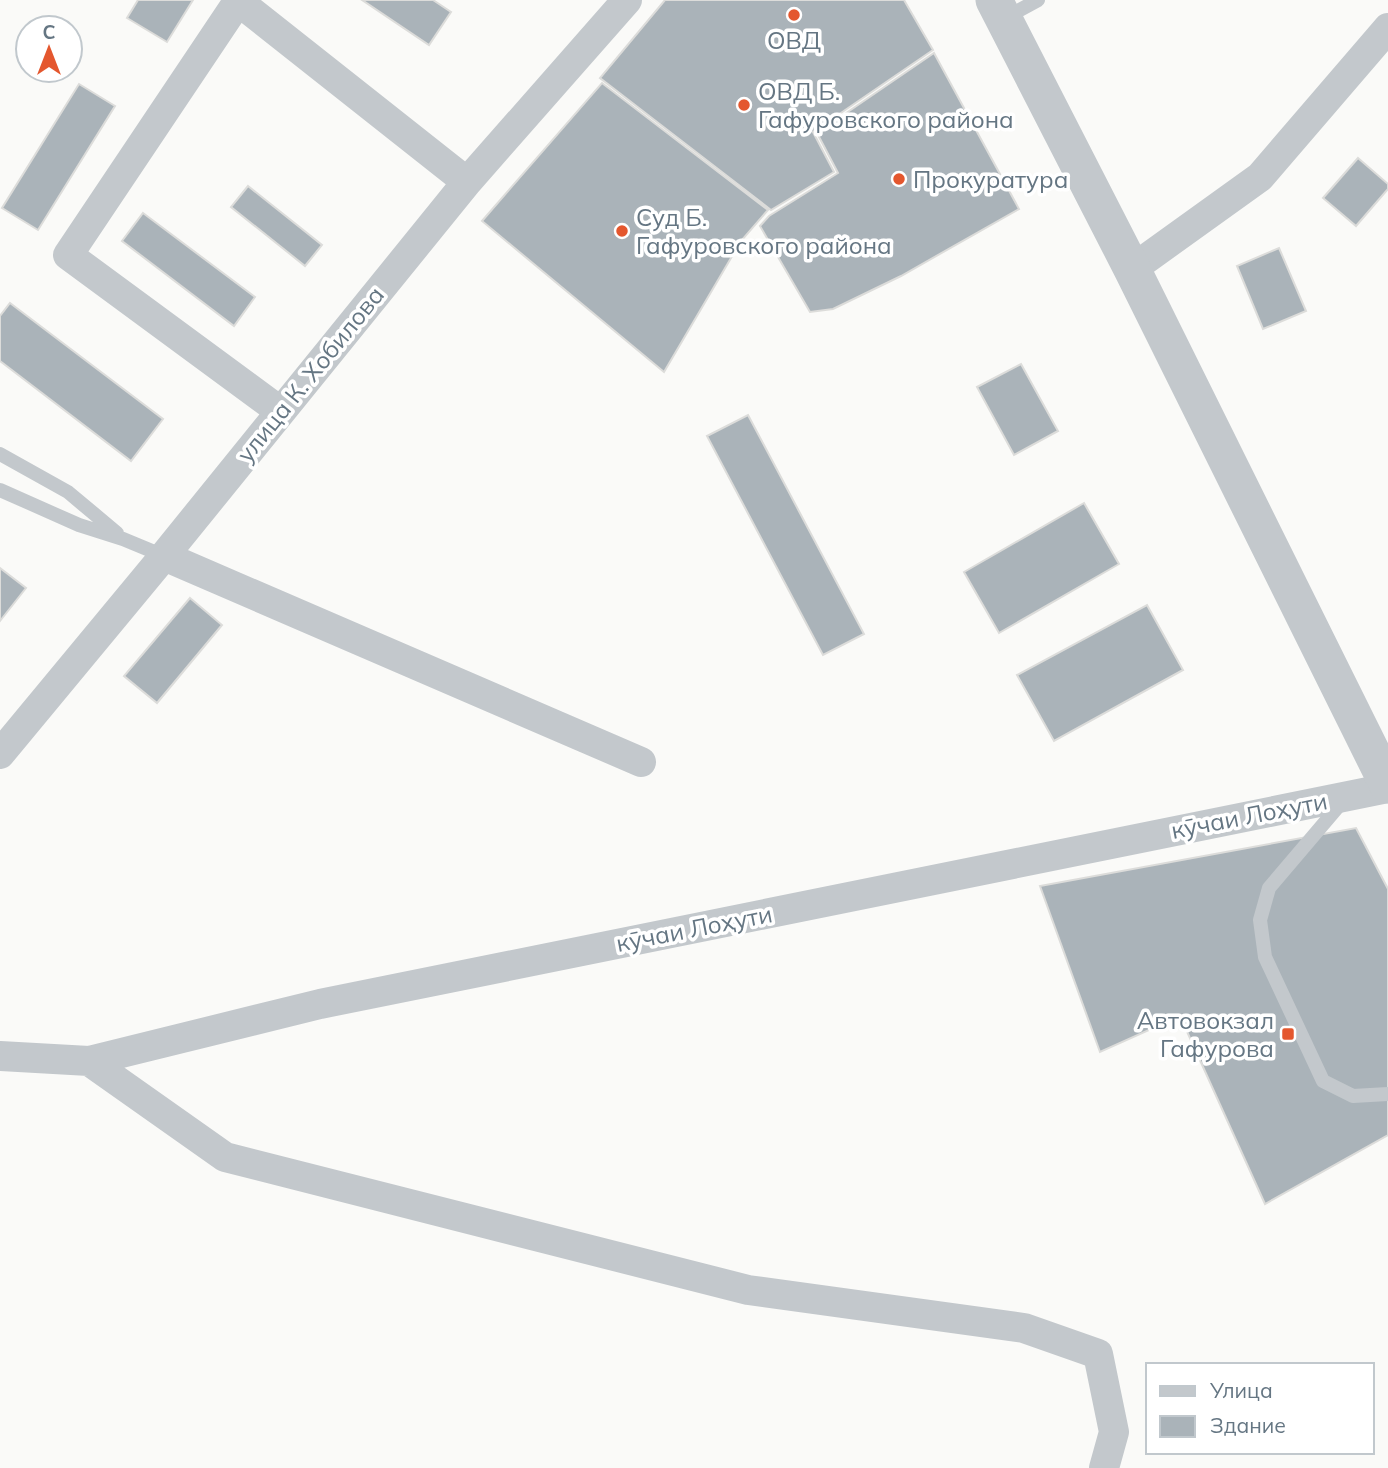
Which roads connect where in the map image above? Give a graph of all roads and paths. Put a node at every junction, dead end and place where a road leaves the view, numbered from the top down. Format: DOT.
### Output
graph roads {
  1 [pos="627,0"];
  2 [pos="1038,0"];
  3 [pos="239,1"];
  4 [pos="999,9"];
  5 [pos="1388,28"];
  6 [pos="467,182"];
  7 [pos="1132,269"];
  8 [pos="279,411"];
  9 [pos="0,454"];
  10 [pos="0,490"];
  11 [pos="123,539"];
  12 [pos="164,556"];
  13 [pos="0,754"];
  14 [pos="641,762"];
  15 [pos="1388,786"];
  16 [pos="1348,795"];
  17 [pos="0,1056"];
  18 [pos="89,1060"];
  19 [pos="1388,1094"];
  20 [pos="1104,1468"];
  1 -- 6 [label="street, улица К. Хобилова"];
  2 -- 4 [label="lane"];
  3 -- 6 [label="street"];
  3 -- 8 [label="street"];
  4 -- 7 [label="street"];
  5 -- 7 [label="street"];
  6 -- 8 [label="street, улица К. Хобилова"];
  7 -- 15 [label="street"];
  8 -- 12 [label="street, улица К. Хобилова"];
  9 -- 11 [label="lane"];
  10 -- 11 [label="lane"];
  11 -- 12 [label="lane"];
  12 -- 13 [label="street, улица К. Хобилова"];
  12 -- 14 [label="street"];
  15 -- 16 [label="street, кӯчаи Лоҳути"];
  16 -- 18 [label="street, кӯчаи Лоҳути"];
  16 -- 19 [label="lane"];
  17 -- 18 [label="street, кӯчаи Лоҳути"];
  18 -- 20 [label="street"];
}
